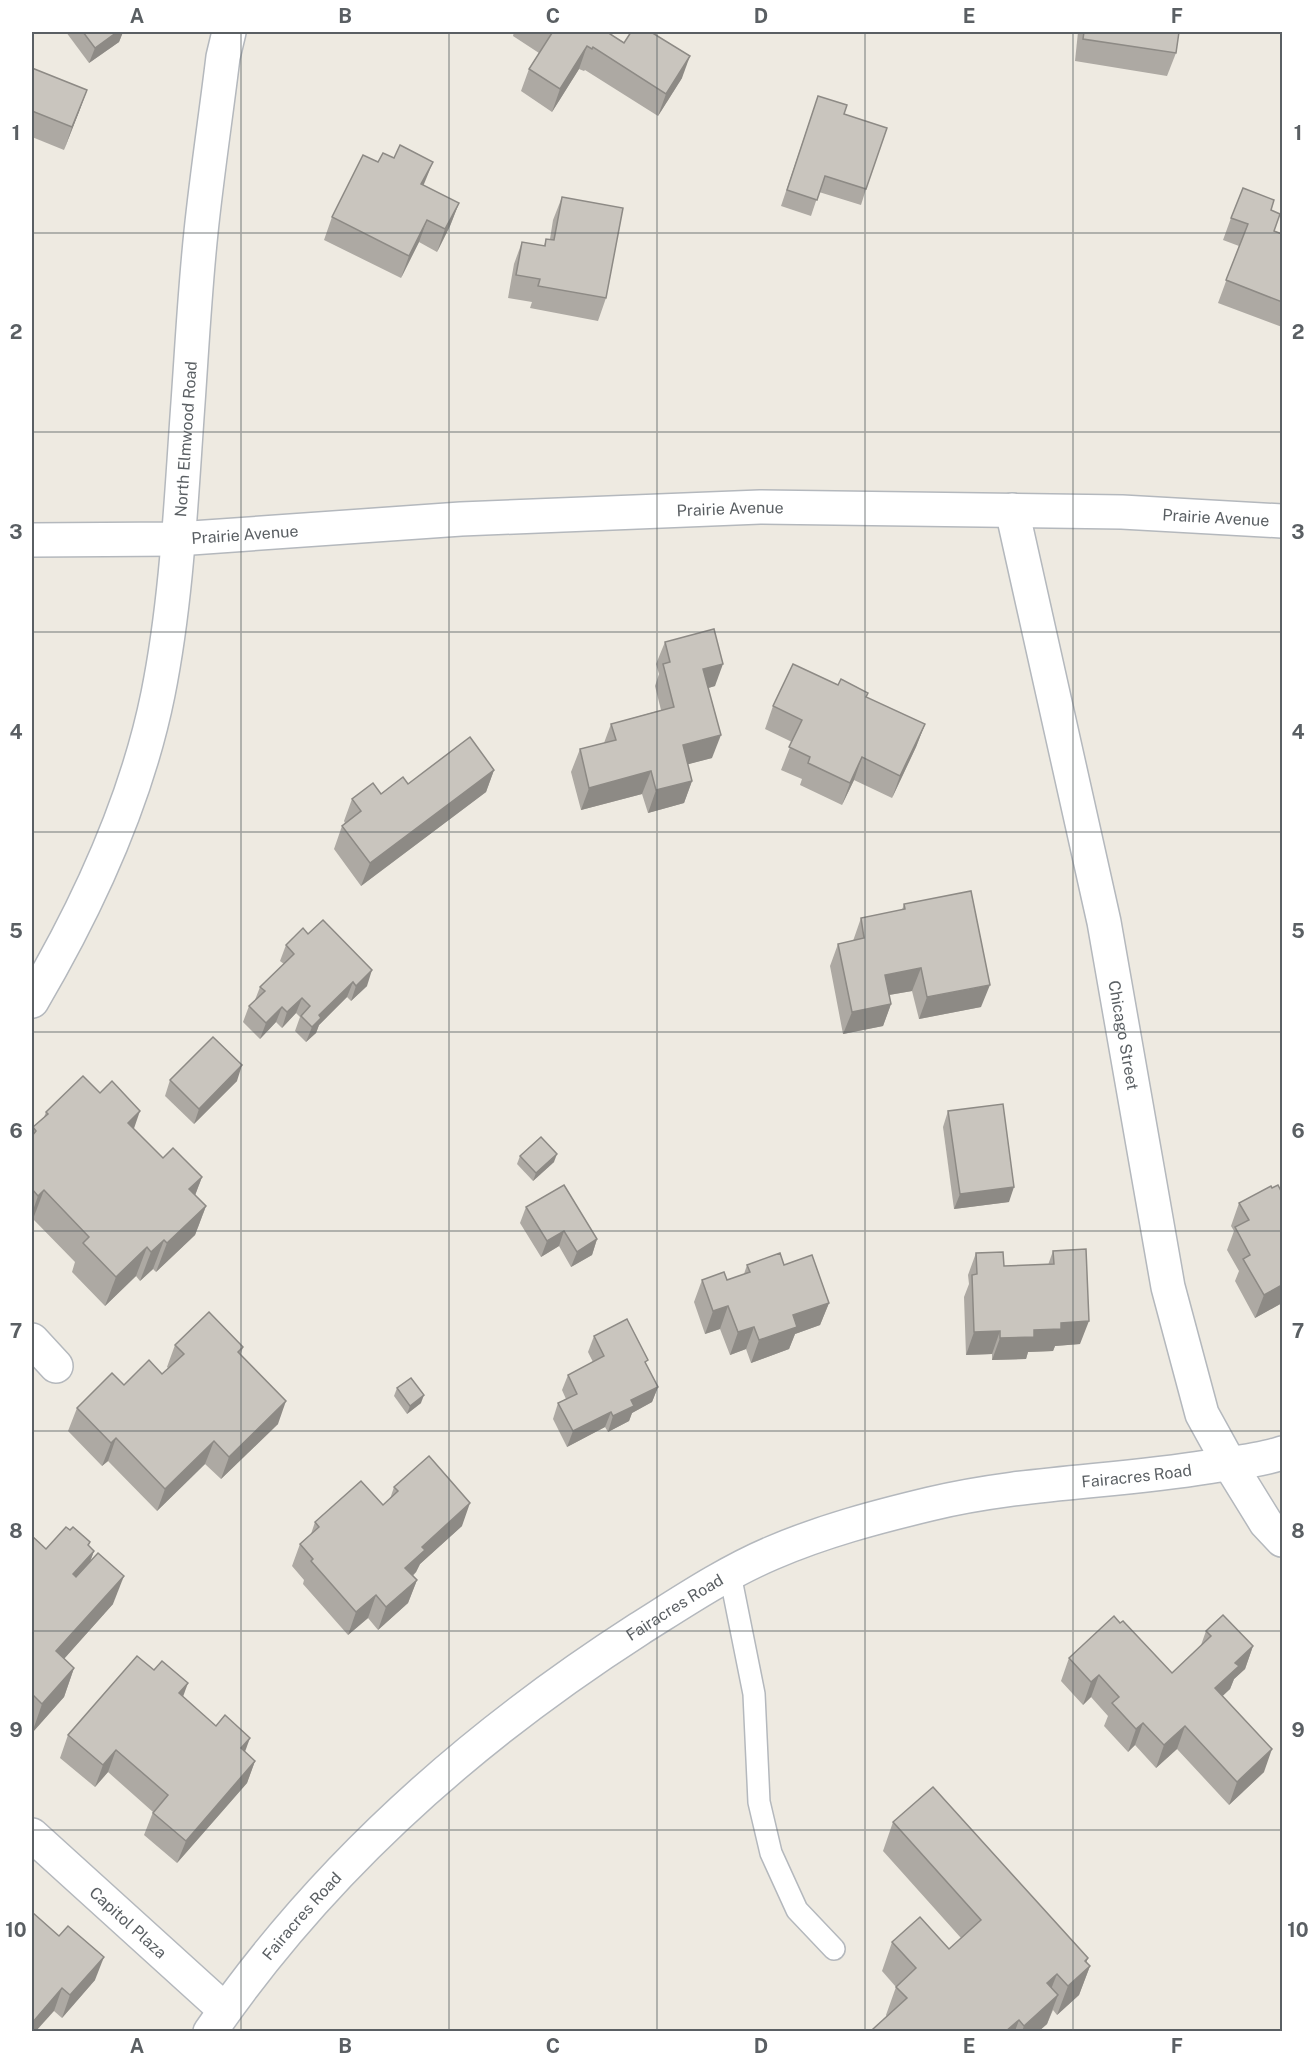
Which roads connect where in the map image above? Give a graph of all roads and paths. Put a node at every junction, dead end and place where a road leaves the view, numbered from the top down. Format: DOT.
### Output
graph roads {
  1 [pos="229,32"];
  2 [pos="1012,510"];
  3 [pos="1282,521"];
  4 [pos="177,539"];
  5 [pos="32,540"];
  6 [pos="32,1001"];
  7 [pos="32,1340"];
  8 [pos="56,1366"];
  9 [pos="1282,1453"];
  10 [pos="1229,1463"];
  11 [pos="1282,1540"];
  12 [pos="730,1574"];
  13 [pos="32,1835"];
  14 [pos="834,1949"];
  15 [pos="217,2020"];
  1 -- 4 [label="street, North Elmwood Road"];
  2 -- 3 [label="street, Prairie Avenue"];
  2 -- 4 [label="street, Prairie Avenue"];
  2 -- 10 [label="street, Chicago Street"];
  4 -- 5 [label="street, Prairie Avenue"];
  4 -- 6 [label="street, North Elmwood Road"];
  7 -- 8 [label="street"];
  9 -- 10 [label="street, Fairacres Road"];
  10 -- 11 [label="street, Chicago Street"];
  10 -- 12 [label="street, Fairacres Road"];
  12 -- 14 [label="lane"];
  12 -- 15 [label="street, Fairacres Road"];
  13 -- 15 [label="street, Capitol Plaza"];
}
